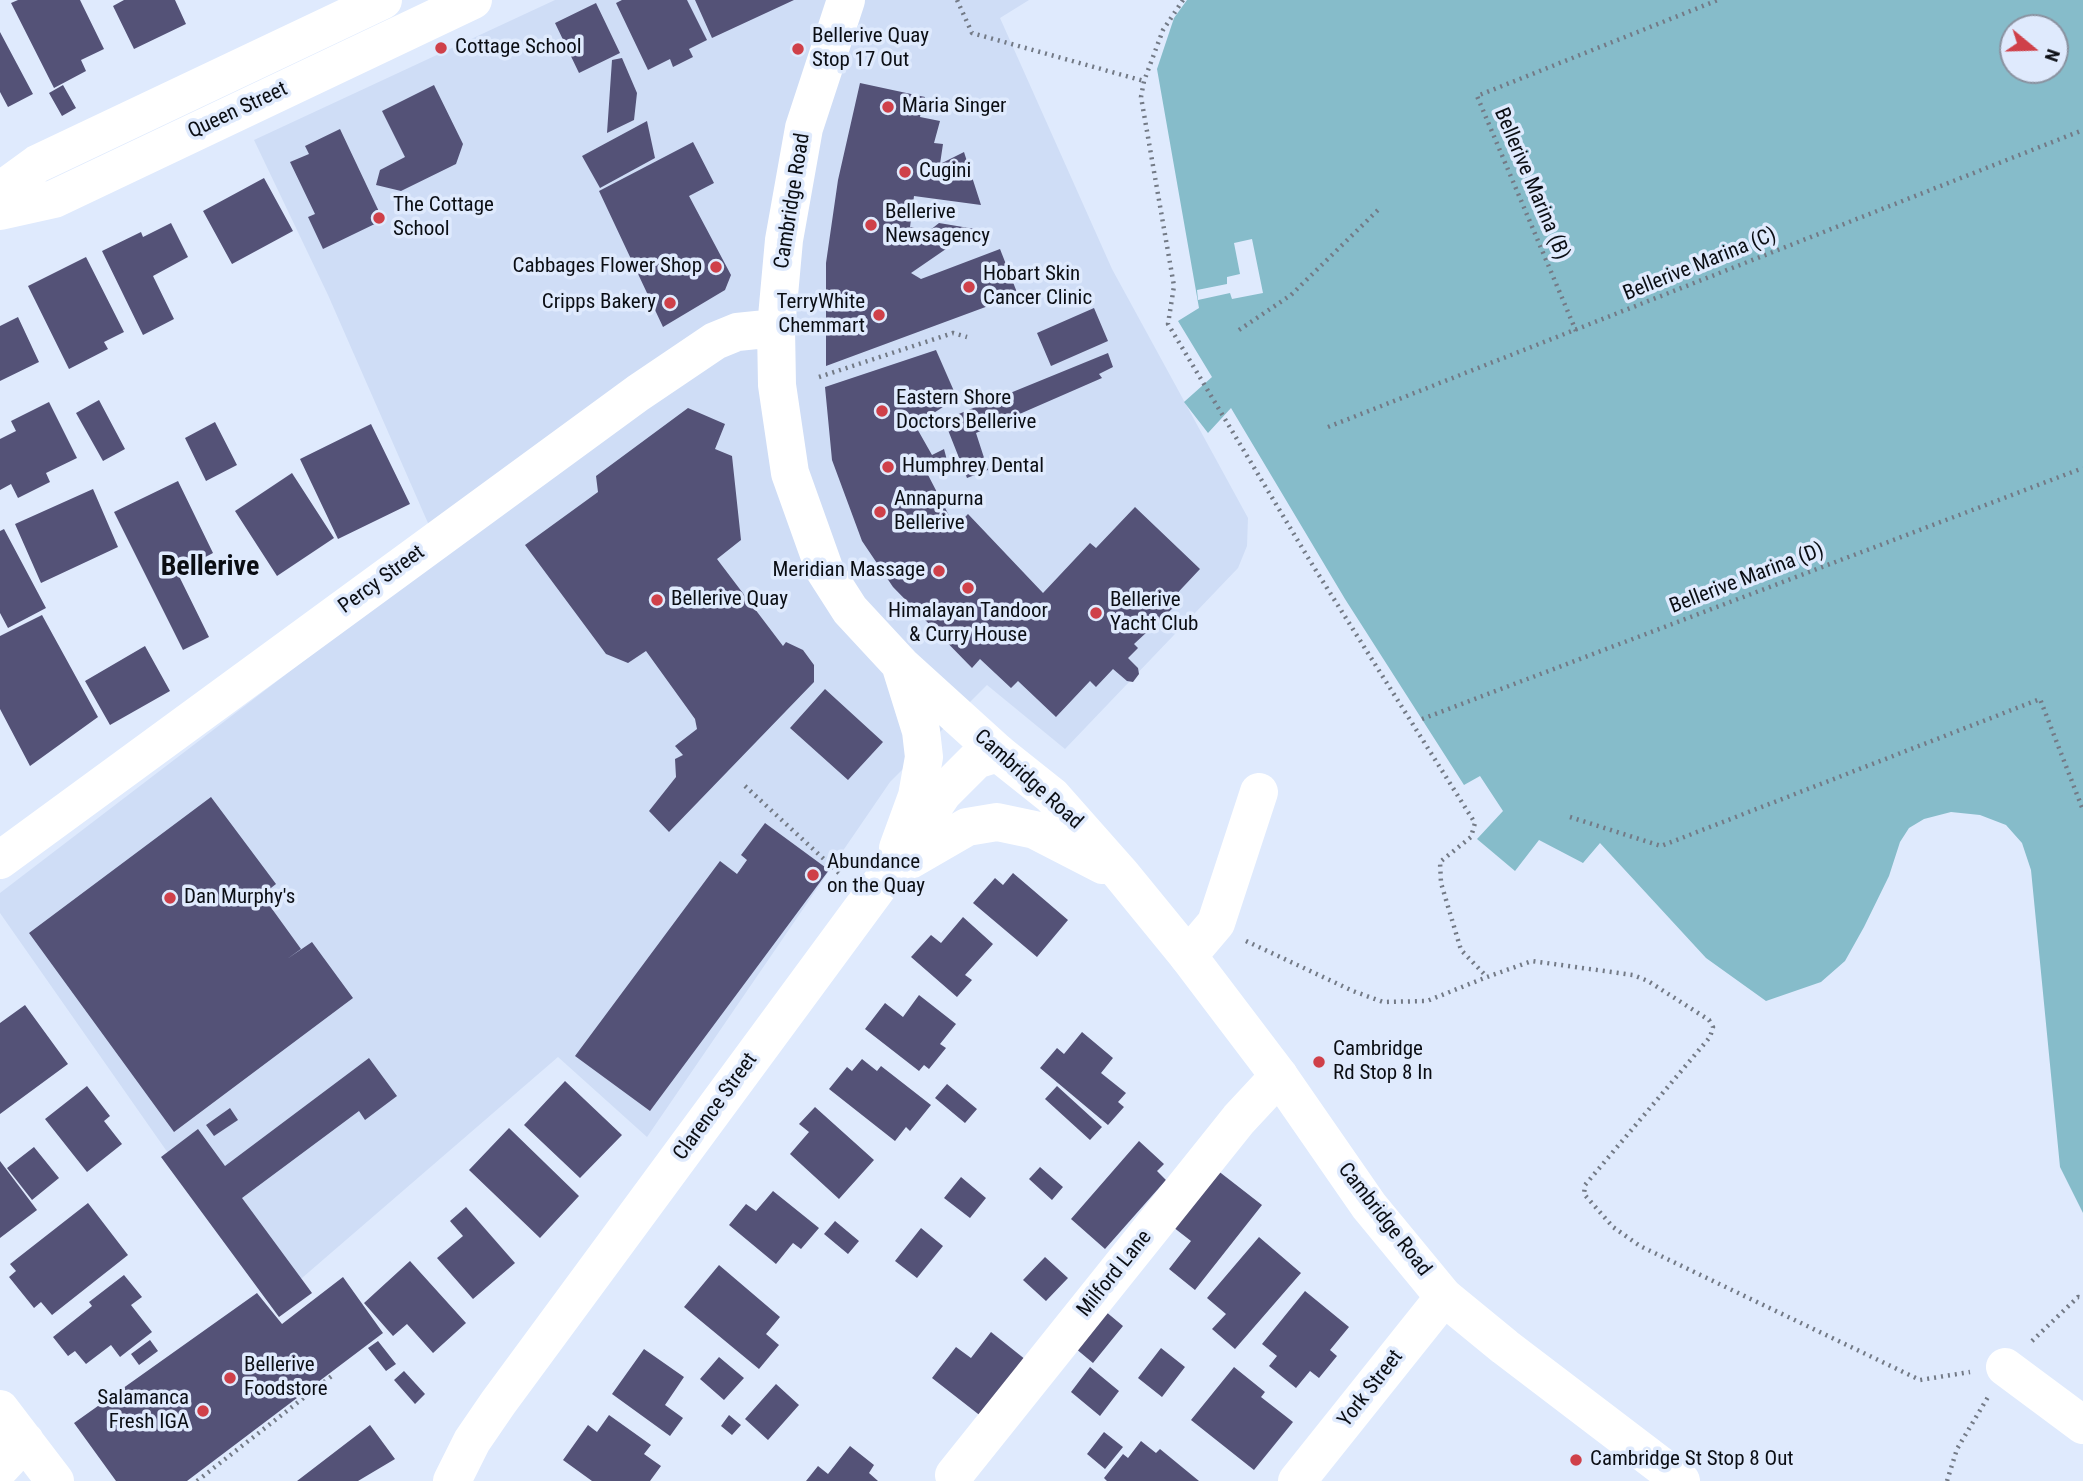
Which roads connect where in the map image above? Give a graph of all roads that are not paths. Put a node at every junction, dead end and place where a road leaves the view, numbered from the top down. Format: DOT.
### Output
graph roads {
  1 [pos="383,0"];
  2 [pos="473,0"];
  3 [pos="846,0"];
  4 [pos="0,191"];
  5 [pos="0,211"];
  6 [pos="776,328"];
  7 [pos="901,665"];
  8 [pos="998,753"];
  9 [pos="1259,792"];
  10 [pos="0,860"];
  11 [pos="889,872"];
  12 [pos="1121,874"];
  13 [pos="1188,956"];
  14 [pos="1279,1076"];
  15 [pos="1444,1297"];
  16 [pos="2005,1367"];
  17 [pos="0,1409"];
  18 [pos="2083,1425"];
  19 [pos="25,1441"];
  20 [pos="0,1468"];
  21 [pos="954,1475"];
  22 [pos="55,1481"];
  23 [pos="452,1481"];
  24 [pos="1297,1481"];
  25 [pos="1681,1481"];
  1 -- 4 [label="street, Queen Street"];
  2 -- 5 [label="street, Queen Street"];
  3 -- 6 [label="street, Cambridge Road"];
  6 -- 7 [label="street, Cambridge Road"];
  6 -- 10 [label="street, Percy Street"];
  7 -- 8 [label="street, Cambridge Road"];
  7 -- 11 [label="street"];
  8 -- 11 [label="street, Clarence Street"];
  8 -- 12 [label="street, Cambridge Road"];
  9 -- 13 [label="street"];
  11 -- 12 [label="street"];
  11 -- 23 [label="street, Clarence Street"];
  12 -- 13 [label="street, Cambridge Road"];
  13 -- 14 [label="street, Cambridge Road"];
  14 -- 15 [label="street, Cambridge Road"];
  14 -- 21 [label="street, Milford Lane"];
  15 -- 24 [label="street, York Street"];
  15 -- 25 [label="street, Cambridge Road"];
  16 -- 18 [label="street"];
  17 -- 19 [label="street"];
  19 -- 20 [label="street"];
  19 -- 22 [label="street"];
}
